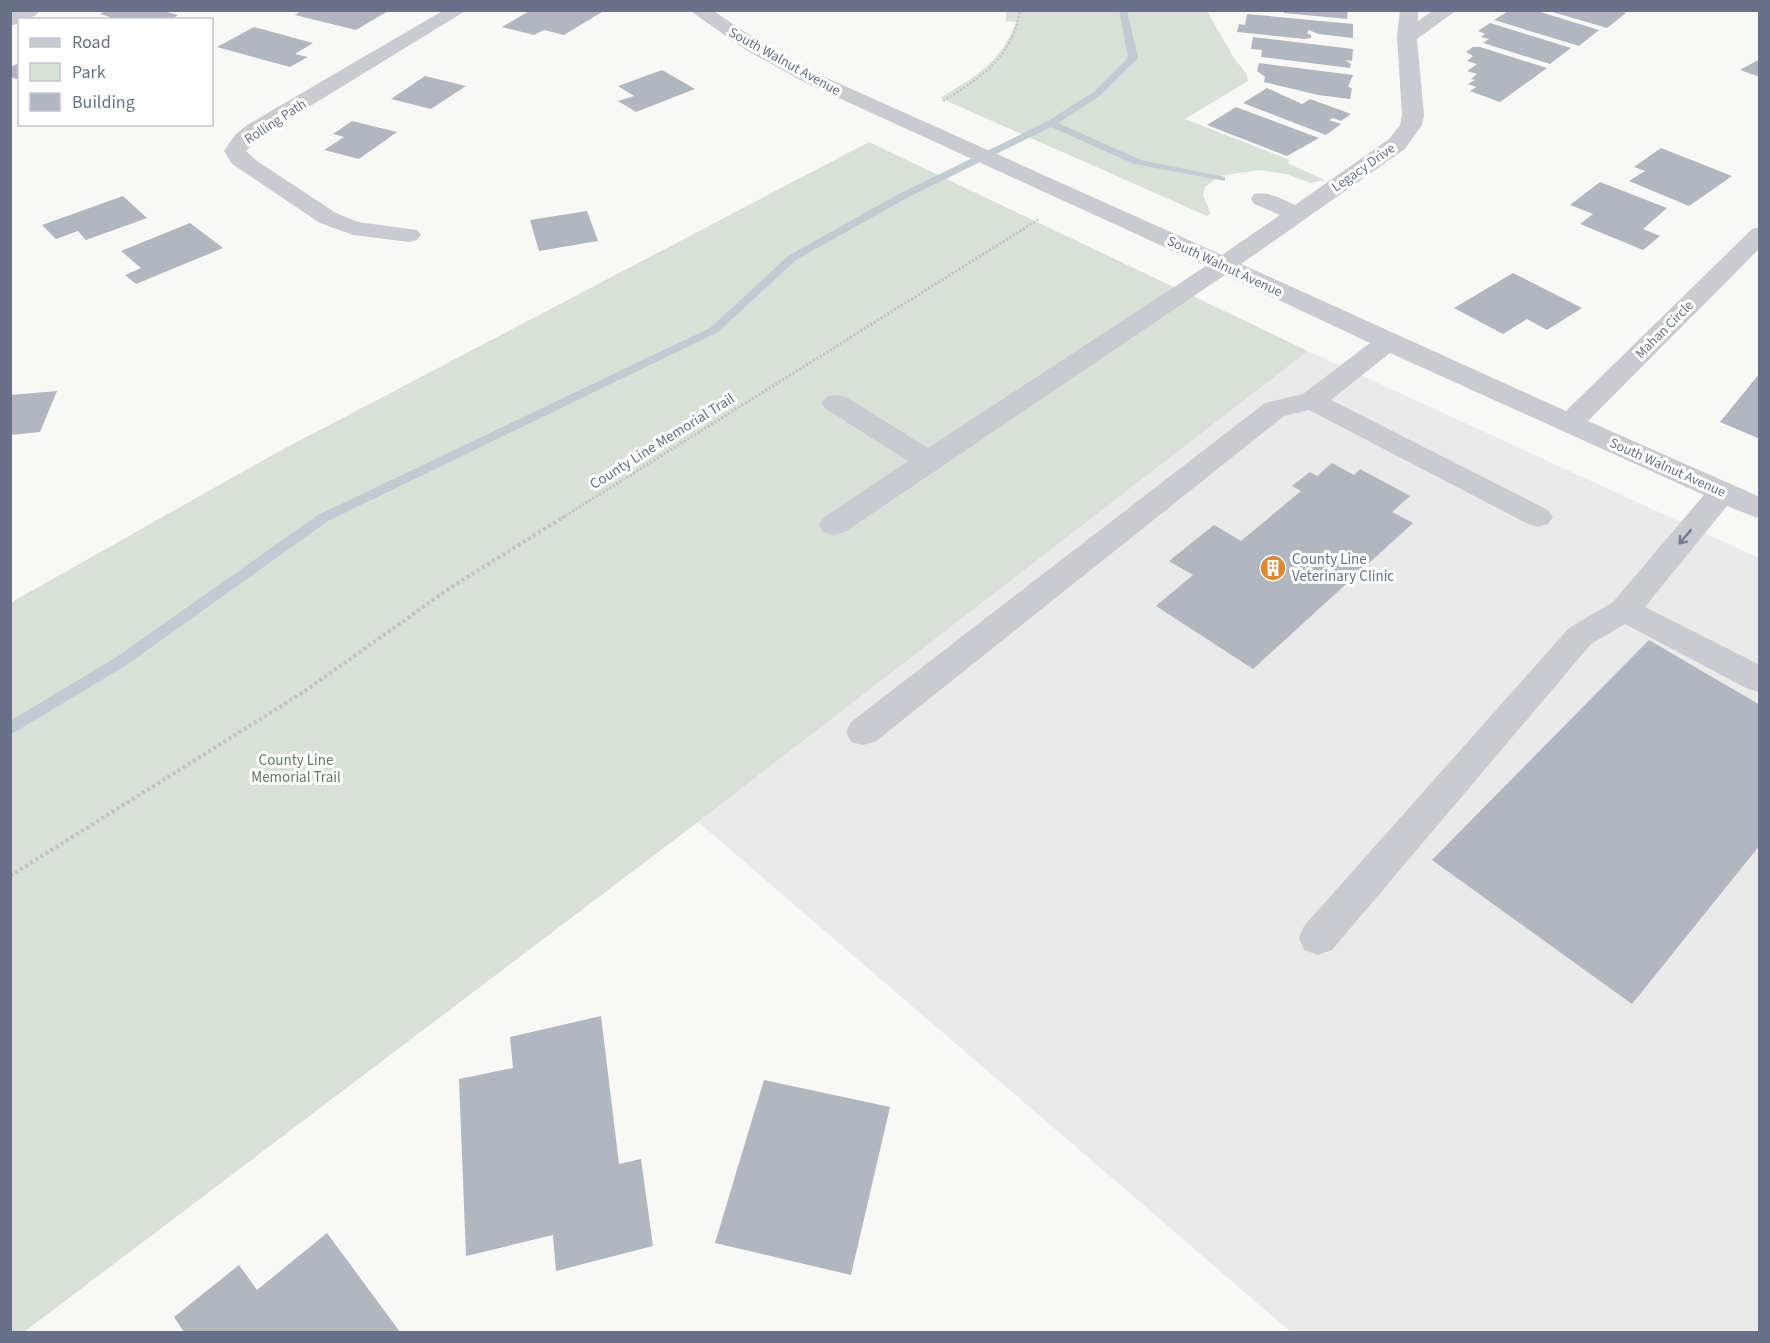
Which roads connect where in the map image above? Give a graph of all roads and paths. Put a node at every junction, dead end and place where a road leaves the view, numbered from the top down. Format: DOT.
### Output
graph roads {
  1 [pos="32,10"];
  2 [pos="458,10"];
  3 [pos="698,10"];
  4 [pos="1020,10"];
  5 [pos="1409,10"];
  6 [pos="1448,10"];
  7 [pos="10,20"];
  8 [pos="1407,37"];
  9 [pos="939,103"];
  10 [pos="1262,199"];
  11 [pos="1297,214"];
  12 [pos="1031,215"];
  13 [pos="1760,234"];
  14 [pos="409,235"];
  15 [pos="1224,265"];
  16 [pos="1388,342"];
  17 [pos="1312,401"];
  18 [pos="836,403"];
  19 [pos="1569,424"];
  20 [pos="928,461"];
  21 [pos="1723,492"];
  22 [pos="1760,509"];
  23 [pos="1538,517"];
  24 [pos="834,525"];
  25 [pos="1623,610"];
  26 [pos="1760,680"];
  27 [pos="863,732"];
  28 [pos="10,876"];
  29 [pos="1318,938"];
  1 -- 7 [label="street"];
  2 -- 14 [label="street, Rolling Path"];
  3 -- 15 [label="street, South Walnut Avenue"];
  4 -- 9 [label="path"];
  5 -- 8 [label="street, Legacy Drive"];
  6 -- 8 [label="street"];
  8 -- 11 [label="street, Legacy Drive"];
  10 -- 11 [label="street"];
  11 -- 15 [label="street, Legacy Drive"];
  12 -- 28 [label="path, County Line Memorial Trail"];
  13 -- 19 [label="street, Mahan Circle"];
  15 -- 16 [label="street, South Walnut Avenue"];
  15 -- 20 [label="street, Legacy Drive"];
  16 -- 17 [label="street"];
  16 -- 19 [label="street, South Walnut Avenue"];
  17 -- 23 [label="street"];
  17 -- 27 [label="street"];
  18 -- 20 [label="street"];
  19 -- 21 [label="street, South Walnut Avenue"];
  20 -- 24 [label="street, Legacy Drive"];
  21 -- 22 [label="street, South Walnut Avenue"];
  21 -- 25 [label="street, one-way"];
  25 -- 26 [label="street"];
  25 -- 29 [label="street"];
}
